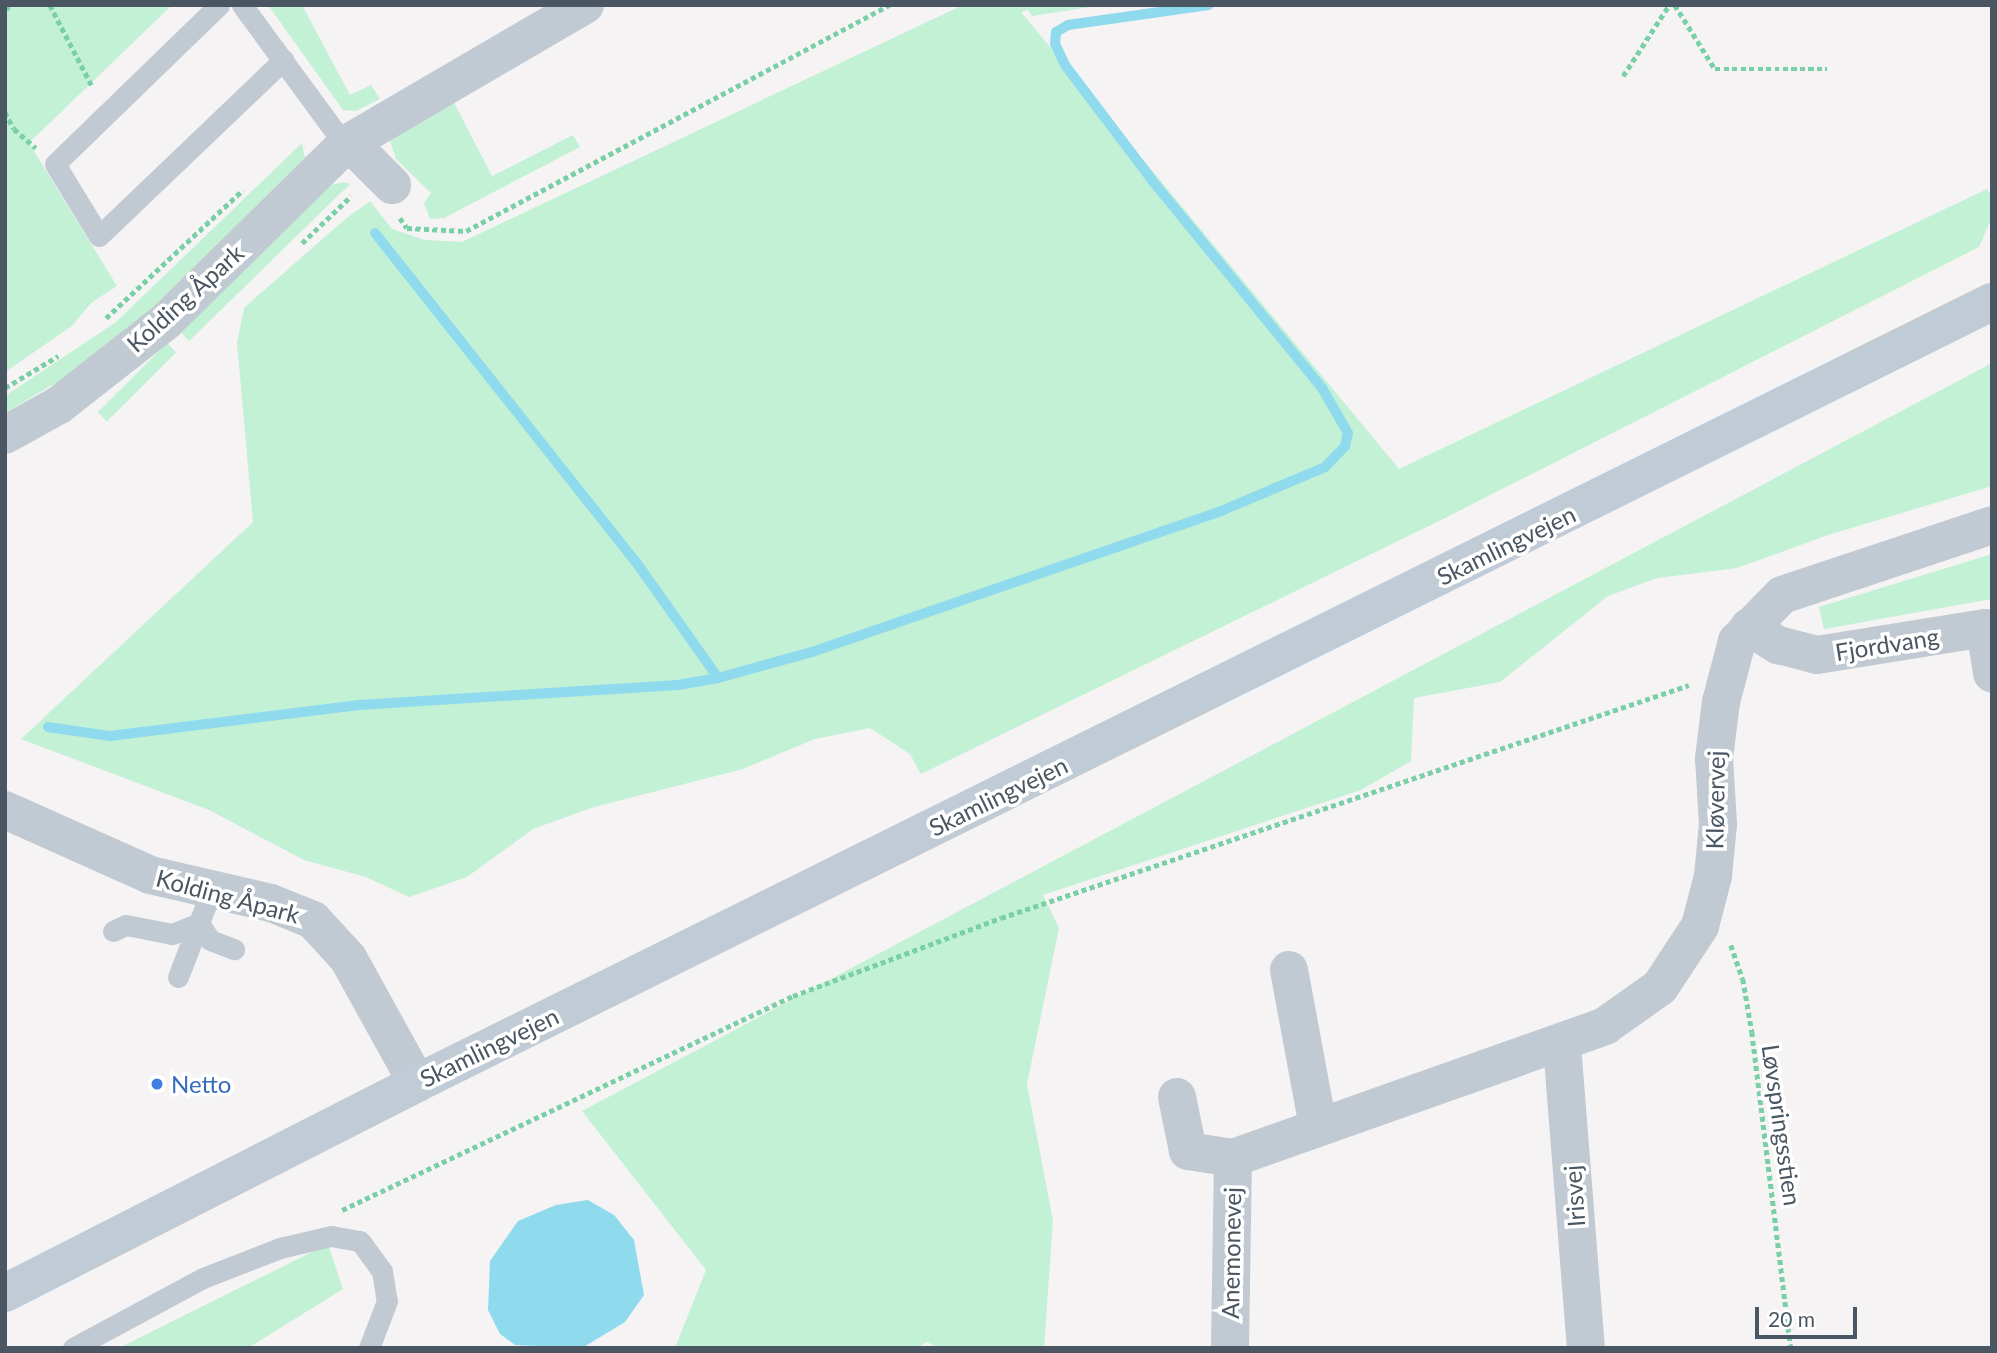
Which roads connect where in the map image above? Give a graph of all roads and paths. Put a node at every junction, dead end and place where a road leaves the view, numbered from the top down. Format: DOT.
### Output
graph roads {
  1 [pos="13,5"];
  2 [pos="50,5"];
  3 [pos="219,5"];
  4 [pos="242,5"];
  5 [pos="585,5"];
  6 [pos="889,5"];
  7 [pos="1669,5"];
  8 [pos="1675,5"];
  9 [pos="5,9"];
  10 [pos="283,60"];
  11 [pos="1827,69"];
  12 [pos="1623,76"];
  13 [pos="112,109"];
  14 [pos="5,112"];
  15 [pos="9,120"];
  16 [pos="5,125"];
  17 [pos="14,129"];
  18 [pos="347,144"];
  19 [pos="253,180"];
  20 [pos="395,201"];
  21 [pos="1992,302"];
  22 [pos="104,320"];
  23 [pos="60,355"];
  24 [pos="5,388"];
  25 [pos="5,435"];
  26 [pos="1992,525"];
  27 [pos="1749,626"];
  28 [pos="1992,673"];
  29 [pos="1727,677"];
  30 [pos="5,810"];
  31 [pos="205,906"];
  32 [pos="1700,926"];
  33 [pos="113,931"];
  34 [pos="234,950"];
  35 [pos="1289,970"];
  36 [pos="178,977"];
  37 [pos="1562,1045"];
  38 [pos="416,1083"];
  39 [pos="1177,1097"];
  40 [pos="1318,1127"];
  41 [pos="1233,1158"];
  42 [pos="331,1216"];
  43 [pos="5,1293"];
  44 [pos="73,1348"];
  45 [pos="369,1348"];
  46 [pos="1230,1348"];
  47 [pos="1586,1348"];
  48 [pos="1791,1348"];
  1 -- 9 [label="path"];
  2 -- 13 [label="path"];
  3 -- 13 [label="lane"];
  4 -- 10 [label="lane"];
  5 -- 18 [label="street, Kolding Åpark"];
  6 -- 20 [label="path"];
  7 -- 12 [label="path"];
  8 -- 11 [label="path"];
  10 -- 13 [label="lane"];
  10 -- 18 [label="lane"];
  14 -- 15 [label="path"];
  15 -- 16 [label="path"];
  15 -- 17 [label="path"];
  18 -- 20 [label="street"];
  18 -- 25 [label="street, Kolding Åpark"];
  19 -- 22 [label="path"];
  21 -- 38 [label="street, Skamlingvejen"];
  23 -- 24 [label="path"];
  26 -- 27 [label="street, Kløvervej"];
  27 -- 28 [label="street, Fjordvang"];
  27 -- 29 [label="street, Kløvervej"];
  29 -- 32 [label="street, Kløvervej"];
  29 -- 42 [label="path"];
  30 -- 31 [label="street, Kolding Åpark"];
  31 -- 33 [label="lane"];
  31 -- 34 [label="lane"];
  31 -- 36 [label="lane"];
  31 -- 38 [label="street, Kolding Åpark"];
  32 -- 37 [label="street, Kløvervej"];
  32 -- 48 [label="path, Løvspringsstien"];
  35 -- 40 [label="street"];
  37 -- 40 [label="street, Kløvervej"];
  37 -- 47 [label="street, Irisvej"];
  38 -- 43 [label="street, Skamlingvejen"];
  39 -- 41 [label="street, Kløvervej"];
  40 -- 41 [label="street, Kløvervej"];
  41 -- 46 [label="street, Anemonevej"];
  44 -- 45 [label="lane"];
}
